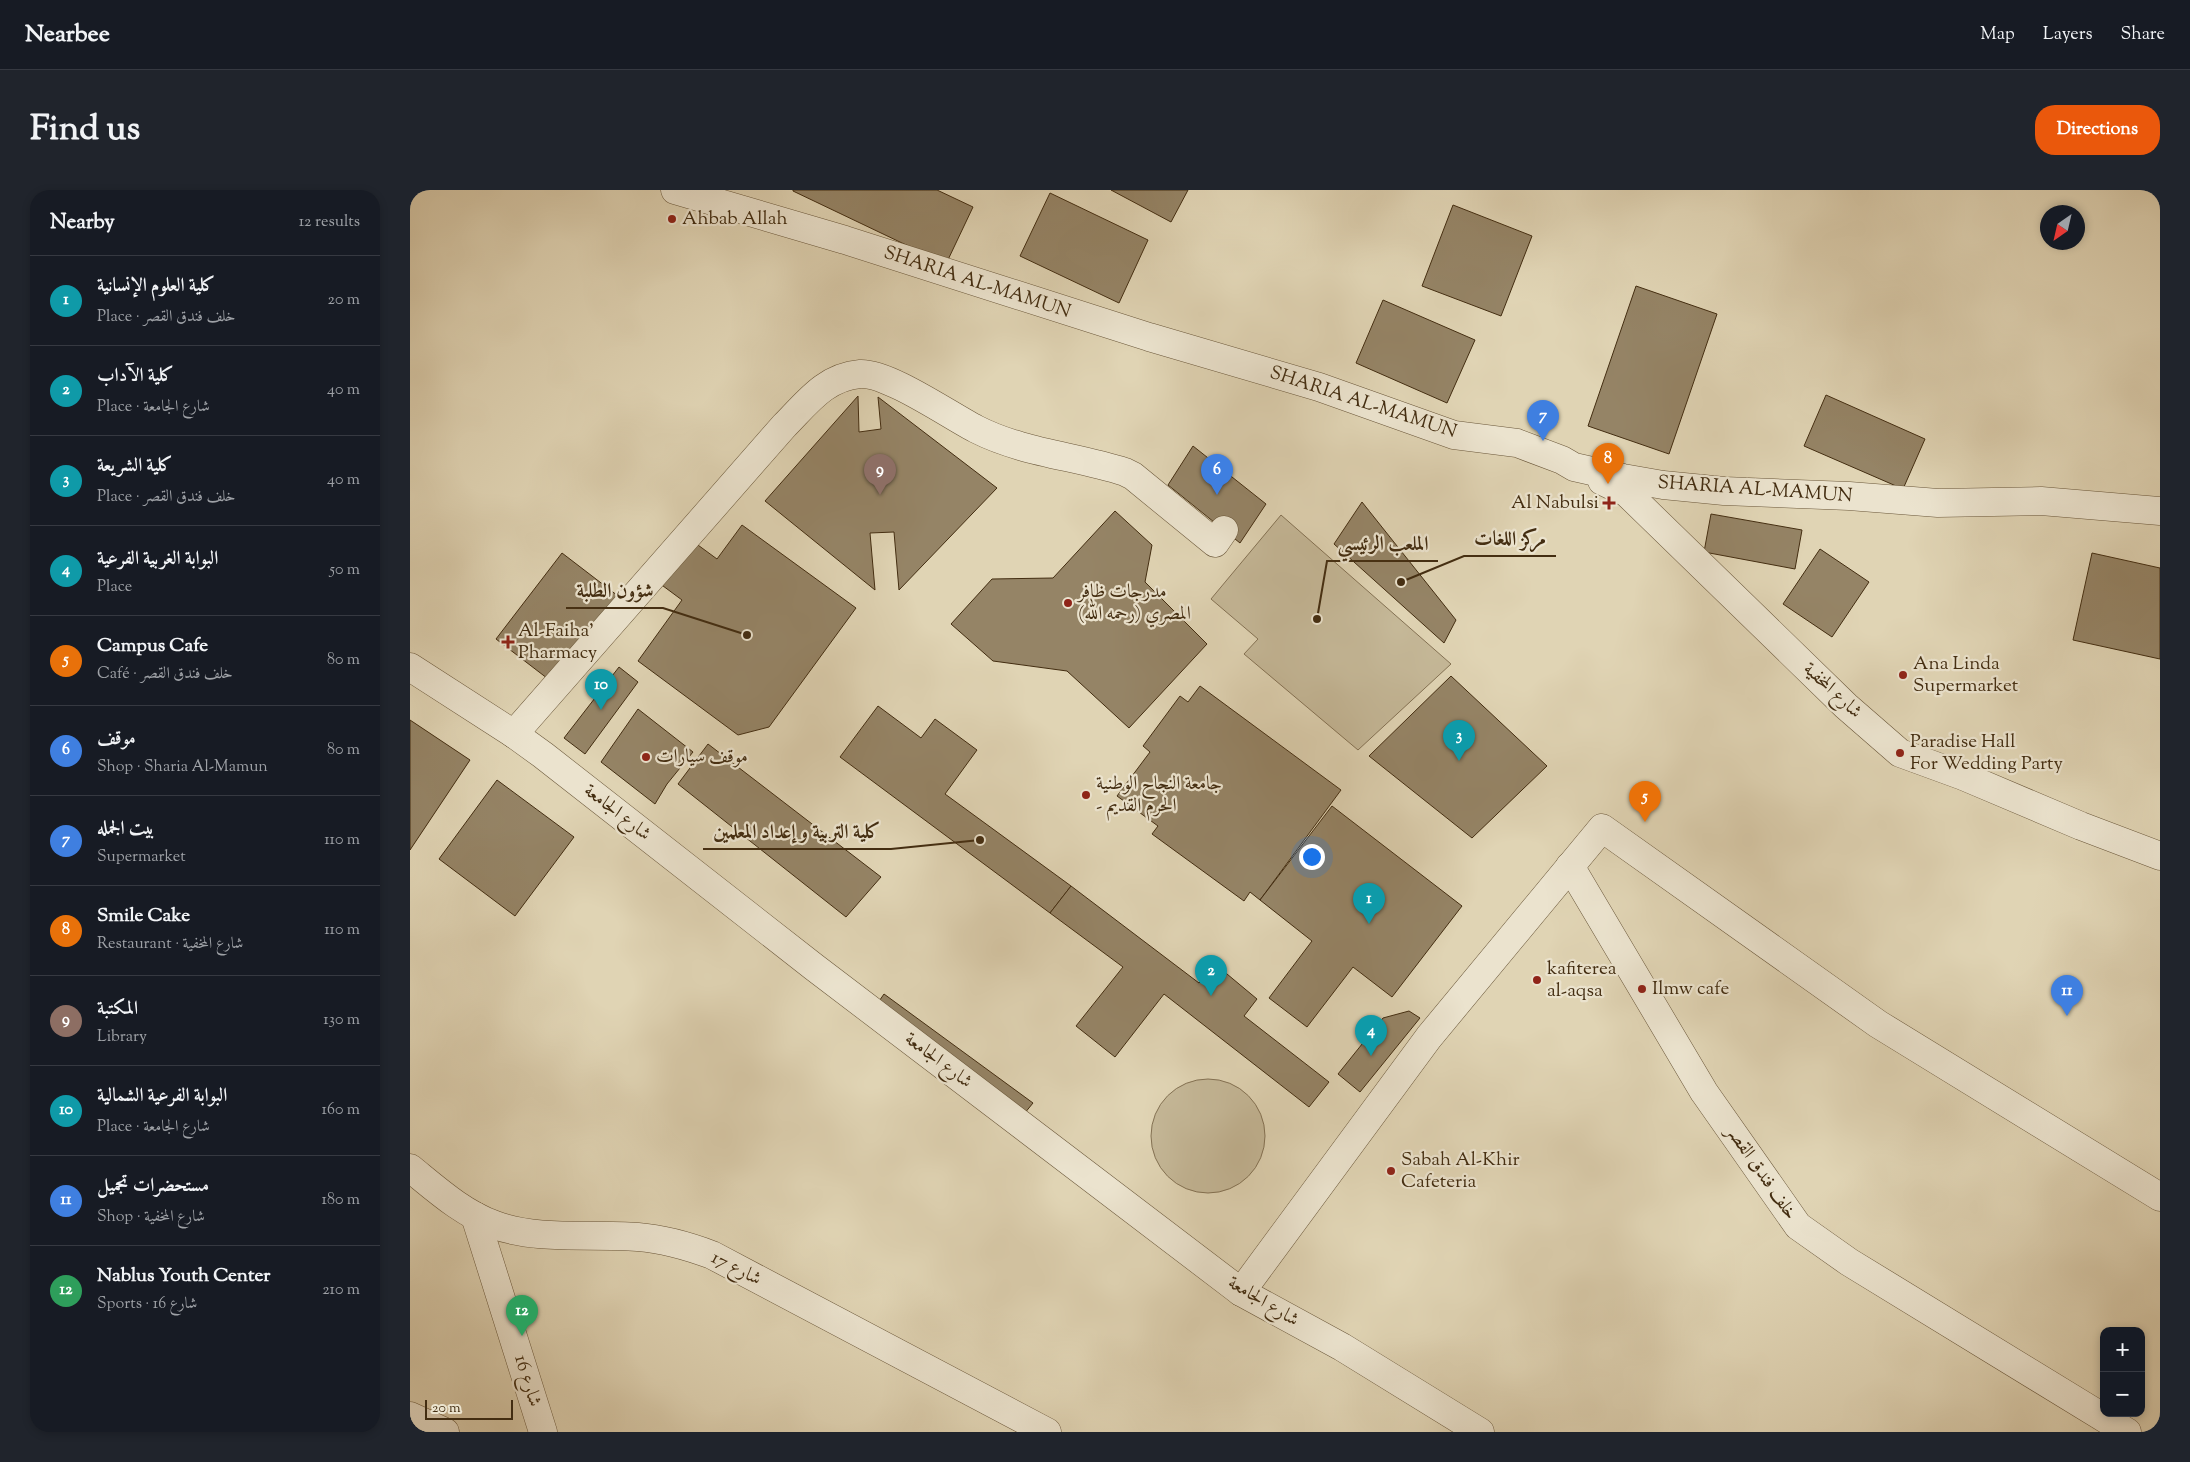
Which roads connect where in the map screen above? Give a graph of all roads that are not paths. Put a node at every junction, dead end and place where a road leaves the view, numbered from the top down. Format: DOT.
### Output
graph roads {
  1 [pos="675,190"];
  2 [pos="1548,455"];
  3 [pos="2160,511"];
  4 [pos="1224,530"];
  5 [pos="410,667"];
  6 [pos="514,734"];
  7 [pos="2153,848"];
  8 [pos="1570,866"];
  9 [pos="410,1168"];
  10 [pos="2160,1197"];
  11 [pos="475,1216"];
  12 [pos="1241,1292"];
  13 [pos="410,1416"];
  14 [pos="445,1432"];
  15 [pos="543,1432"];
  16 [pos="1046,1432"];
  17 [pos="1480,1432"];
  18 [pos="2126,1432"];
  1 -- 2 [label="street, SHARIA AL-MAMUN"];
  2 -- 3 [label="street, SHARIA AL-MAMUN"];
  2 -- 7 [label="street, شارع المخفية"];
  4 -- 6 [label="street"];
  5 -- 6 [label="street, شارع الجامعة"];
  6 -- 12 [label="street, شارع الجامعة"];
  8 -- 10 [label="street"];
  8 -- 12 [label="street"];
  8 -- 18 [label="street, خلف فندق القصر"];
  9 -- 11 [label="street, شارع 17"];
  11 -- 15 [label="street, شارع 16"];
  11 -- 16 [label="street, شارع 17"];
  12 -- 17 [label="street, شارع الجامعة"];
  13 -- 14 [label="street"];
}
